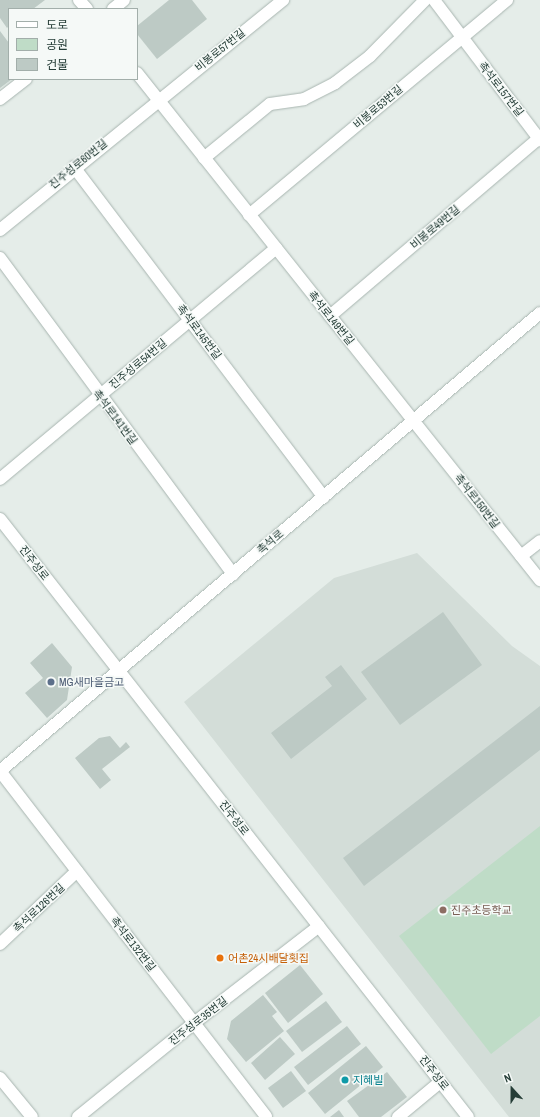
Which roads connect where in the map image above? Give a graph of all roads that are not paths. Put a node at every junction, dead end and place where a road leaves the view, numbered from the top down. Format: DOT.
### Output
graph roads {
  1 [pos="79,0"];
  2 [pos="124,0"];
  3 [pos="283,0"];
  4 [pos="425,0"];
  5 [pos="434,0"];
  6 [pos="507,0"];
  7 [pos="86,8"];
  8 [pos="114,8"];
  9 [pos="461,38"];
  10 [pos="138,74"];
  11 [pos="25,80"];
  12 [pos="0,99"];
  13 [pos="158,100"];
  14 [pos="540,138"];
  15 [pos="204,158"];
  16 [pos="74,167"];
  17 [pos="249,214"];
  18 [pos="0,230"];
  19 [pos="276,248"];
  20 [pos="0,258"];
  21 [pos="540,313"];
  22 [pos="330,316"];
  23 [pos="190,320"];
  24 [pos="100,396"];
  25 [pos="414,421"];
  26 [pos="0,479"];
  27 [pos="324,497"];
  28 [pos="0,519"];
  29 [pos="540,541"];
  30 [pos="521,556"];
  31 [pos="233,574"];
  32 [pos="540,580"];
  33 [pos="119,671"];
  34 [pos="0,771"];
  35 [pos="77,871"];
  36 [pos="319,926"];
  37 [pos="0,944"];
  38 [pos="194,1023"];
  39 [pos="0,1078"];
  40 [pos="440,1082"];
  41 [pos="32,1117"];
  42 [pos="78,1117"];
  43 [pos="266,1117"];
  44 [pos="398,1117"];
  45 [pos="468,1117"];
  1 -- 7 [label="street"];
  2 -- 8 [label="street"];
  3 -- 13 [label="street, 비봉로57번길"];
  4 -- 15 [label="street"];
  5 -- 9 [label="street, 촉석로157번길"];
  6 -- 9 [label="street, 비봉로53번길"];
  9 -- 14 [label="street, 촉석로157번길"];
  9 -- 17 [label="street, 비봉로53번길"];
  10 -- 13 [label="street, 촉석로149번길"];
  11 -- 12 [label="street"];
  13 -- 15 [label="street, 촉석로149번길"];
  13 -- 16 [label="street, 진주성로60번길"];
  14 -- 22 [label="street, 비봉로49번길"];
  15 -- 17 [label="street, 촉석로149번길"];
  16 -- 18 [label="street, 진주성로60번길"];
  16 -- 23 [label="street, 촉석로145번길"];
  17 -- 19 [label="street, 촉석로149번길"];
  19 -- 22 [label="street, 촉석로149번길"];
  19 -- 23 [label="street, 진주성로54번길"];
  20 -- 24 [label="street, 촉석로141번길"];
  21 -- 25 [label="street, 촉석로"];
  22 -- 25 [label="street, 촉석로149번길"];
  23 -- 24 [label="street, 진주성로54번길"];
  23 -- 27 [label="street, 촉석로145번길"];
  24 -- 26 [label="street, 진주성로54번길"];
  24 -- 31 [label="street, 촉석로141번길"];
  25 -- 27 [label="street, 촉석로"];
  25 -- 30 [label="street, 촉석로150번길"];
  27 -- 31 [label="street, 촉석로"];
  28 -- 33 [label="street, 진주성로"];
  29 -- 30 [label="street"];
  30 -- 32 [label="street, 촉석로150번길"];
  31 -- 33 [label="street, 촉석로"];
  33 -- 34 [label="street, 촉석로"];
  33 -- 36 [label="street, 진주성로"];
  34 -- 35 [label="street, 촉석로132번길"];
  35 -- 37 [label="street, 촉석로126번길"];
  35 -- 38 [label="street, 촉석로132번길"];
  36 -- 38 [label="street, 진주성로35번길"];
  36 -- 40 [label="street, 진주성로"];
  38 -- 42 [label="street, 진주성로35번길"];
  38 -- 43 [label="street, 촉석로132번길"];
  39 -- 41 [label="street"];
  40 -- 44 [label="street"];
  40 -- 45 [label="street, 진주성로"];
}
